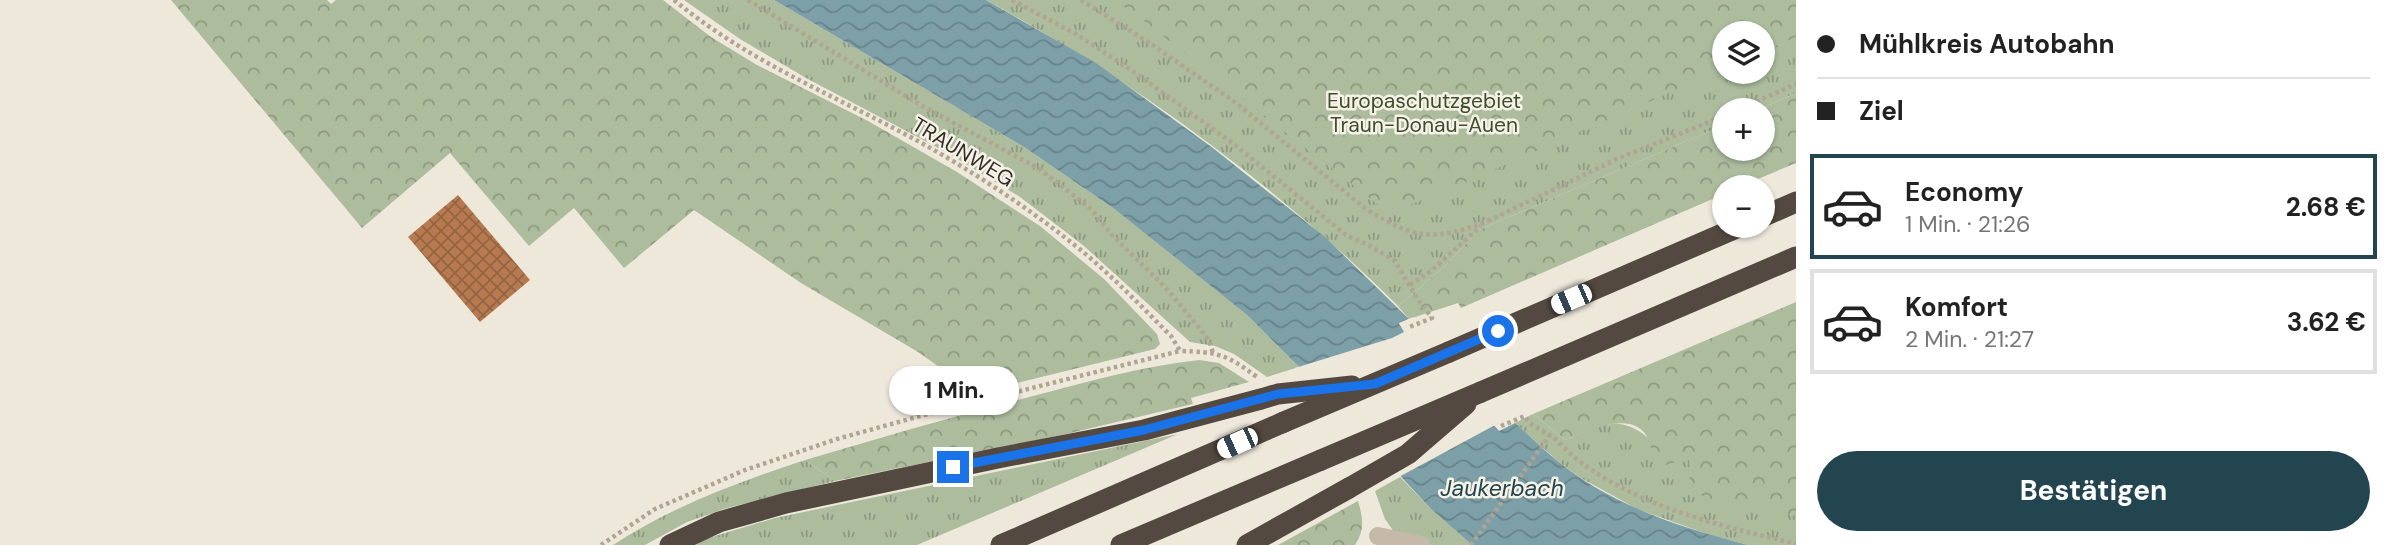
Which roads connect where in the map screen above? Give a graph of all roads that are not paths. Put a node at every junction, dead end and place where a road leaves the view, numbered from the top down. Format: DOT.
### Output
graph roads {
  1 [pos="1796,202"];
  2 [pos="1775,211"];
  3 [pos="1713,238"];
  4 [pos="1796,257"];
  5 [pos="1375,384"];
  6 [pos="1483,390"];
  7 [pos="1378,536"];
  8 [pos="670,545"];
  9 [pos="1001,545"];
  10 [pos="1121,545"];
  11 [pos="1247,545"];
  12 [pos="1421,545"];
  1 -- 2 [label="highway"];
  3 -- 5 [label="highway, bridge"];
  4 -- 6 [label="highway"];
  5 -- 8 [label="highway, bridge"];
  5 -- 9 [label="highway, bridge"];
  6 -- 10 [label="highway, bridge"];
  6 -- 11 [label="highway, bridge"];
  7 -- 12 [label="lane"];
}
